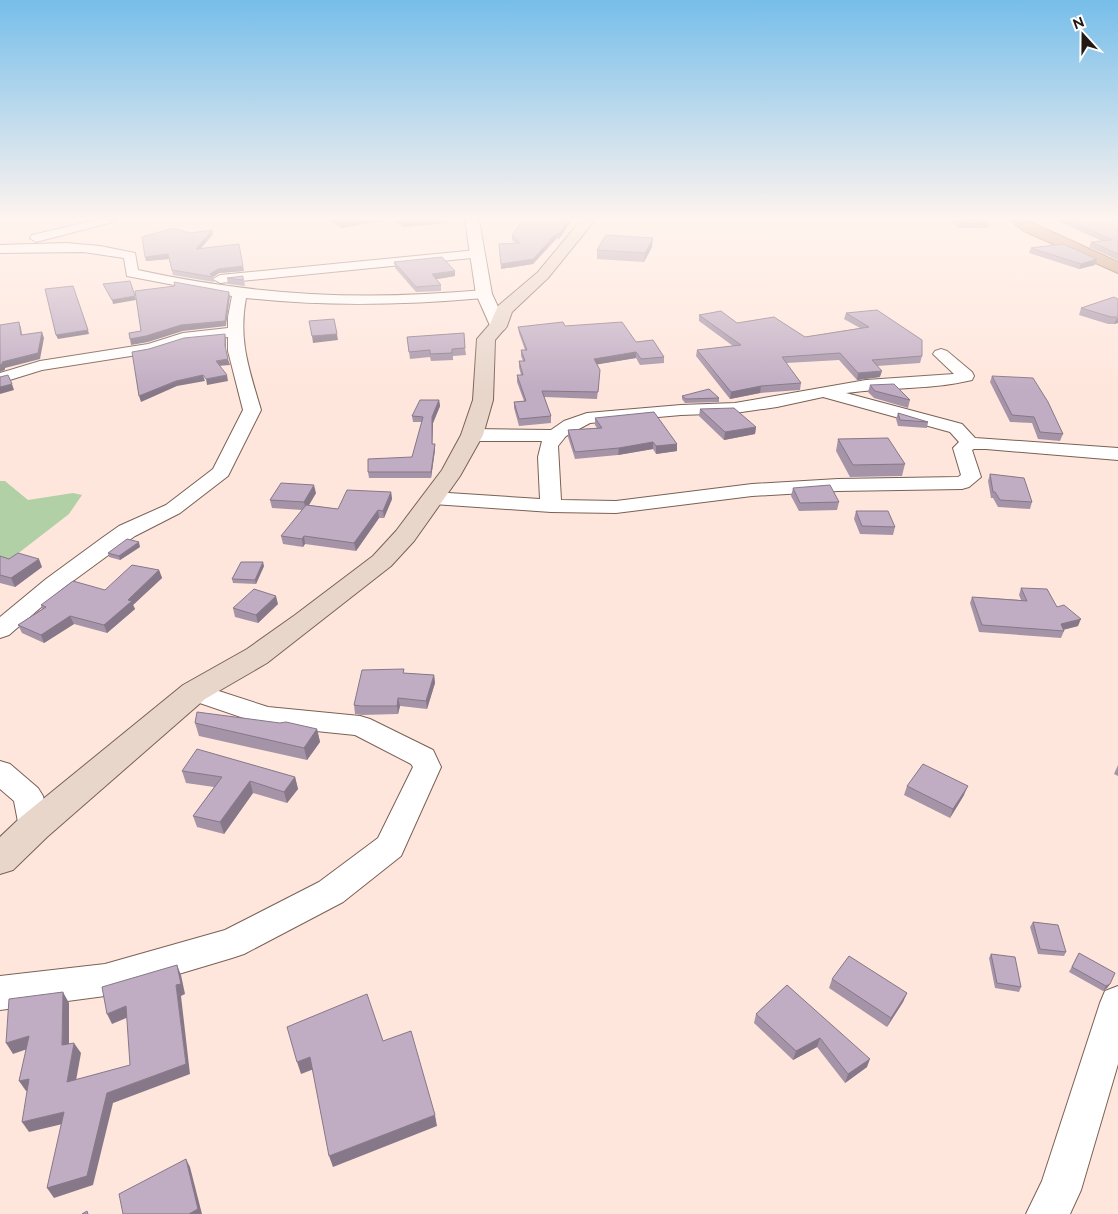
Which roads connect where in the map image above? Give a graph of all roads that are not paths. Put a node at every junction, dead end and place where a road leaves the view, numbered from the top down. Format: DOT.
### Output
graph roads {
  1 [pos="152,277"];
  2 [pos="238,277"];
  3 [pos="481,277"];
  4 [pos="541,277"];
  5 [pos="181,282"];
  6 [pos="240,291"];
  7 [pos="484,294"];
  8 [pos="498,326"];
  9 [pos="236,332"];
  10 [pos="941,354"];
  11 [pos="0,378"];
  12 [pos="822,392"];
  13 [pos="472,435"];
  14 [pos="555,436"];
  15 [pos="970,444"];
  16 [pos="1118,454"];
  17 [pos="433,498"];
  18 [pos="551,506"];
  19 [pos="0,630"];
  20 [pos="194,692"];
  21 [pos="0,772"];
  22 [pos="34,827"];
  23 [pos="0,859"];
  24 [pos="0,993"];
  25 [pos="1118,1003"];
  26 [pos="1047,1214"];
  1 -- 5 [label="street"];
  2 -- 5 [label="street"];
  3 -- 7 [label="street"];
  4 -- 8 [label="main road"];
  5 -- 6 [label="street"];
  6 -- 7 [label="street"];
  6 -- 9 [label="street"];
  7 -- 8 [label="street"];
  8 -- 13 [label="main road"];
  9 -- 11 [label="street"];
  9 -- 19 [label="street"];
  10 -- 12 [label="street"];
  12 -- 14 [label="street"];
  12 -- 15 [label="street"];
  13 -- 14 [label="street"];
  13 -- 17 [label="main road"];
  14 -- 18 [label="street"];
  15 -- 16 [label="street"];
  15 -- 18 [label="street"];
  17 -- 18 [label="street"];
  17 -- 20 [label="main road"];
  20 -- 22 [label="main road"];
  20 -- 24 [label="street"];
  21 -- 22 [label="street"];
  22 -- 23 [label="main road"];
  25 -- 26 [label="street"];
}
